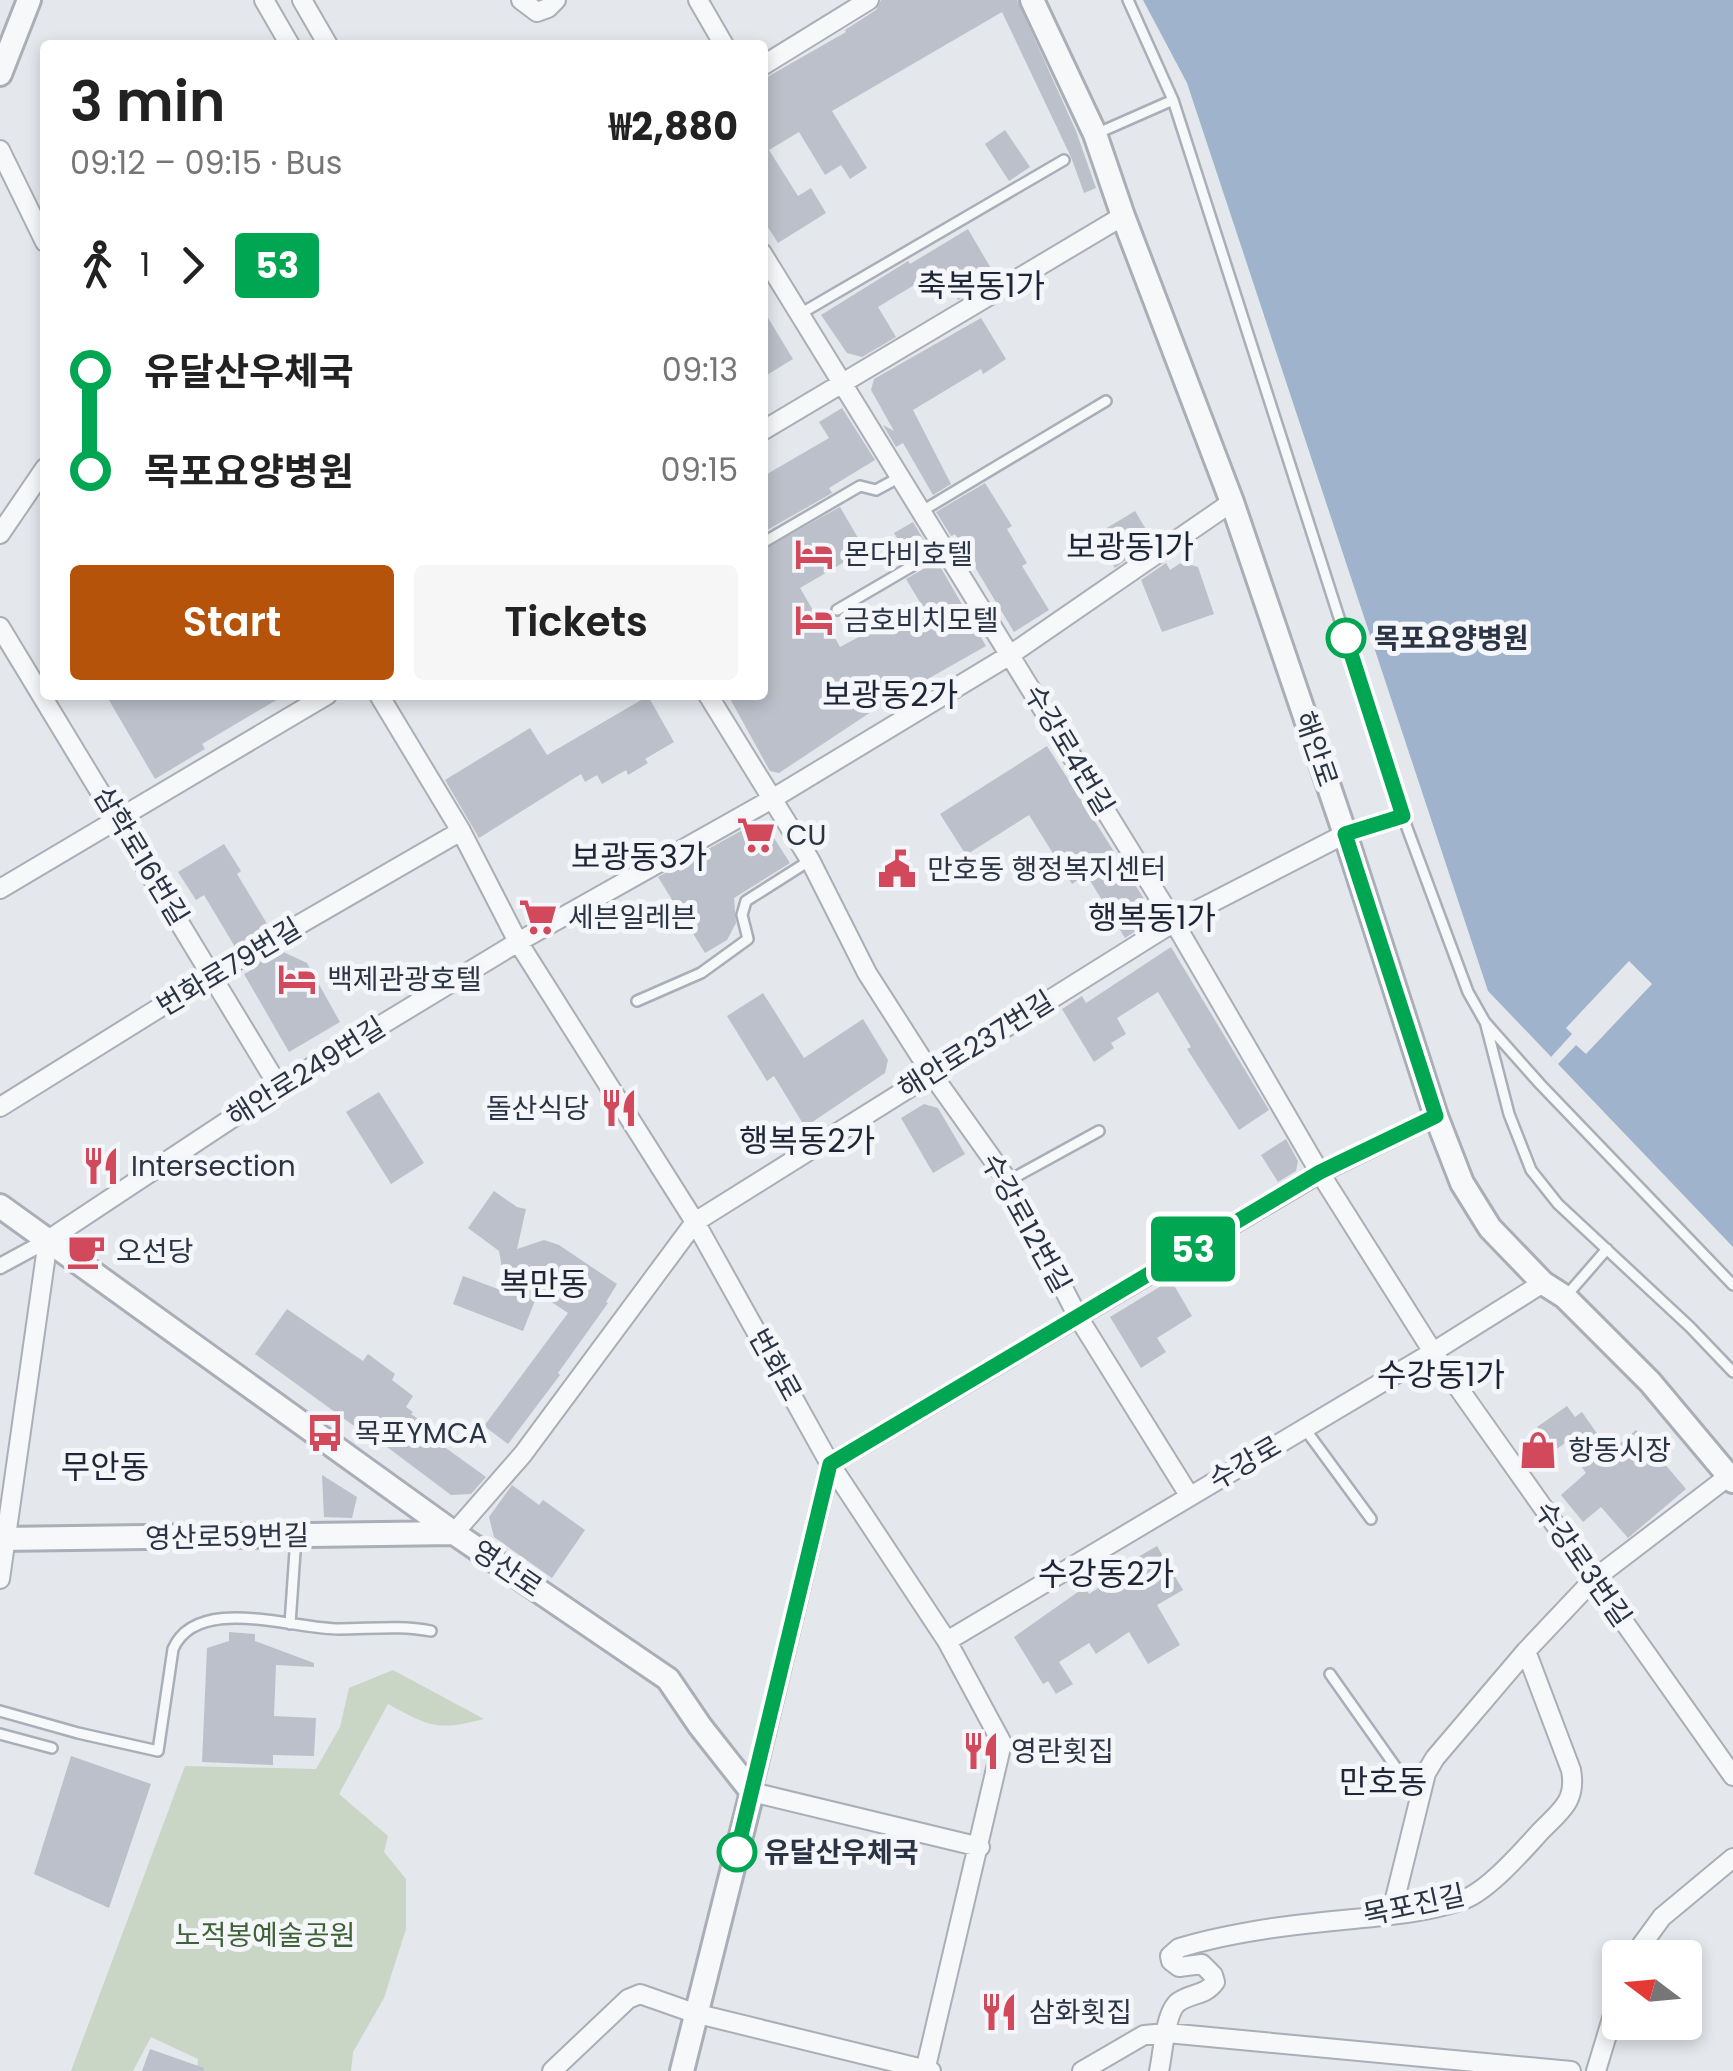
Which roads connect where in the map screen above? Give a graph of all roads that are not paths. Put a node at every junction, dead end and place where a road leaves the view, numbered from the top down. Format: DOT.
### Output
graph roads {
  1 [pos="29,0"];
  2 [pos="264,0"];
  3 [pos="302,0"];
  4 [pos="521,0"];
  5 [pos="556,0"];
  6 [pos="698,0"];
  7 [pos="869,0"];
  8 [pos="1032,0"];
  9 [pos="1128,0"];
  10 [pos="287,40"];
  11 [pos="325,40"];
  12 [pos="721,40"];
  13 [pos="768,62"];
  14 [pos="0,74"];
  15 [pos="1173,100"];
  16 [pos="1095,134"];
  17 [pos="0,150"];
  18 [pos="1064,160"];
  19 [pos="1123,216"];
  20 [pos="40,232"];
  21 [pos="768,263"];
  22 [pos="800,314"];
  23 [pos="842,382"];
  24 [pos="1106,401"];
  25 [pos="768,427"];
  26 [pos="40,475"];
  27 [pos="900,477"];
  28 [pos="1232,502"];
  29 [pos="922,511"];
  30 [pos="0,534"];
  31 [pos="768,540"];
  32 [pos="944,547"];
  33 [pos="838,610"];
  34 [pos="0,627"];
  35 [pos="1010,655"];
  36 [pos="40,692"];
  37 [pos="45,700"];
  38 [pos="319,700"];
  39 [pos="382,700"];
  40 [pos="711,700"];
  41 [pos="772,799"];
  42 [pos="1403,816"];
  43 [pos="118,818"];
  44 [pos="461,831"];
  45 [pos="1345,834"];
  46 [pos="810,860"];
  47 [pos="0,889"];
  48 [pos="1174,922"];
  49 [pos="518,942"];
  50 [pos="212,975"];
  51 [pos="637,1001"];
  52 [pos="1485,1022"];
  53 [pos="931,1073"];
  54 [pos="278,1086"];
  55 [pos="0,1107"];
  56 [pos="1436,1116"];
  57 [pos="1098,1131"];
  58 [pos="1320,1172"];
  59 [pos="1008,1181"];
  60 [pos="0,1206"];
  61 [pos="695,1222"];
  62 [pos="48,1240"];
  63 [pos="1607,1249"];
  64 [pos="0,1266"];
  65 [pos="1543,1283"];
  66 [pos="1733,1285"];
  67 [pos="1565,1296"];
  68 [pos="1078,1317"];
  69 [pos="1433,1352"];
  70 [pos="1733,1372"];
  71 [pos="1304,1429"];
  72 [pos="830,1464"];
  73 [pos="1731,1479"];
  74 [pos="1189,1495"];
  75 [pos="1371,1519"];
  76 [pos="454,1533"];
  77 [pos="296,1537"];
  78 [pos="3,1540"];
  79 [pos="0,1579"];
  80 [pos="1594,1579"];
  81 [pos="290,1624"];
  82 [pos="432,1631"];
  83 [pos="947,1640"];
  84 [pos="1526,1651"];
  85 [pos="1330,1674"];
  86 [pos="0,1711"];
  87 [pos="0,1734"];
  88 [pos="52,1748"];
  89 [pos="1733,1776"];
  90 [pos="752,1792"];
  91 [pos="1420,1794"];
  92 [pos="980,1846"];
  93 [pos="1733,1858"];
  94 [pos="1391,1915"];
  95 [pos="1645,1940"];
  96 [pos="694,2013"];
  97 [pos="1167,2034"];
  98 [pos="1605,2040"];
  99 [pos="552,2071"];
  100 [pos="682,2071"];
  101 [pos="927,2071"];
  102 [pos="1082,2071"];
  103 [pos="1159,2071"];
  104 [pos="1571,2071"];
  105 [pos="1596,2071"];
  1 -- 14 [label="street"];
  2 -- 10 [label="street"];
  3 -- 11 [label="street"];
  4 -- 5 [label="street"];
  6 -- 12 [label="street"];
  7 -- 13 [label="street"];
  8 -- 16 [label="street, 해안로"];
  9 -- 15 [label="lane"];
  15 -- 16 [label="lane"];
  15 -- 42 [label="lane"];
  16 -- 19 [label="street, 해안로"];
  17 -- 20 [label="street"];
  18 -- 22 [label="lane"];
  19 -- 23 [label="street"];
  19 -- 28 [label="street, 해안로"];
  21 -- 22 [label="street, 수강로4번길"];
  22 -- 23 [label="street, 수강로4번길"];
  23 -- 25 [label="street"];
  23 -- 27 [label="street, 수강로4번길"];
  24 -- 29 [label="lane"];
  26 -- 30 [label="street"];
  27 -- 29 [label="street, 수강로4번길"];
  27 -- 31 [label="lane"];
  28 -- 35 [label="street, 해안로249번길"];
  28 -- 45 [label="street, 해안로"];
  29 -- 32 [label="street, 수강로4번길"];
  32 -- 33 [label="lane"];
  32 -- 35 [label="street, 수강로4번길"];
  34 -- 36 [label="street, 삼학로16번길"];
  35 -- 41 [label="street, 해안로249번길"];
  35 -- 48 [label="street, 수강로4번길"];
  37 -- 43 [label="street, 삼학로16번길"];
  38 -- 43 [label="street"];
  39 -- 44 [label="street, 번화로"];
  40 -- 41 [label="street, 수강로12번길"];
  41 -- 46 [label="street, 수강로12번길"];
  41 -- 49 [label="street, 해안로249번길"];
  42 -- 45 [label="lane"];
  42 -- 52 [label="lane"];
  43 -- 47 [label="street"];
  43 -- 50 [label="street, 삼학로16번길"];
  44 -- 49 [label="street, 번화로"];
  44 -- 50 [label="street, 번화로79번길"];
  45 -- 48 [label="street, 해안로237번길"];
  45 -- 56 [label="street, 해안로"];
  46 -- 51 [label="lane"];
  46 -- 53 [label="street, 수강로12번길"];
  48 -- 53 [label="street, 해안로237번길"];
  48 -- 58 [label="street, 수강로4번길"];
  49 -- 54 [label="street, 해안로249번길"];
  49 -- 61 [label="street, 번화로"];
  50 -- 54 [label="street, 삼학로16번길"];
  50 -- 55 [label="street, 번화로79번길"];
  52 -- 63 [label="lane"];
  52 -- 66 [label="lane"];
  53 -- 59 [label="street, 수강로12번길"];
  53 -- 61 [label="street, 해안로237번길"];
  54 -- 62 [label="street, 해안로249번길"];
  56 -- 58 [label="street"];
  56 -- 65 [label="street, 해안로"];
  57 -- 59 [label="lane"];
  58 -- 68 [label="street"];
  58 -- 69 [label="street, 수강로4번길"];
  59 -- 68 [label="street, 수강로12번길"];
  60 -- 62 [label="street, 영산로"];
  61 -- 72 [label="street, 번화로"];
  61 -- 76 [label="street, 해안로237번길"];
  62 -- 64 [label="street"];
  62 -- 76 [label="street, 영산로"];
  62 -- 78 [label="street"];
  63 -- 67 [label="lane"];
  63 -- 70 [label="lane"];
  65 -- 67 [label="street, 해안로"];
  65 -- 69 [label="street, 수강로"];
  67 -- 73 [label="street, 해안로"];
  68 -- 72 [label="street"];
  68 -- 74 [label="street, 수강로12번길"];
  69 -- 71 [label="street, 수강로"];
  69 -- 80 [label="street, 수강로3번길"];
  71 -- 74 [label="street, 수강로"];
  71 -- 75 [label="lane"];
  72 -- 83 [label="street, 번화로"];
  72 -- 90 [label="street"];
  73 -- 80 [label="street"];
  74 -- 83 [label="street, 수강로"];
  76 -- 77 [label="street, 영산로59번길"];
  76 -- 90 [label="street, 영산로"];
  77 -- 78 [label="street, 영산로59번길"];
  77 -- 81 [label="lane"];
  78 -- 79 [label="street"];
  80 -- 84 [label="street"];
  80 -- 89 [label="street, 수강로3번길"];
  81 -- 82 [label="lane"];
  81 -- 86 [label="lane"];
  83 -- 92 [label="street, 번화로"];
  84 -- 91 [label="street"];
  84 -- 94 [label="street, 목포진길"];
  85 -- 91 [label="lane"];
  87 -- 88 [label="lane"];
  90 -- 92 [label="street"];
  90 -- 96 [label="street"];
  91 -- 94 [label="street"];
  92 -- 101 [label="street, 번화로"];
  93 -- 95 [label="street"];
  94 -- 97 [label="street, 목포진길"];
  96 -- 99 [label="street"];
  96 -- 100 [label="street"];
  96 -- 101 [label="street"];
  97 -- 102 [label="street"];
  97 -- 103 [label="street"];
  97 -- 104 [label="street"];
  98 -- 105 [label="street"];
}
